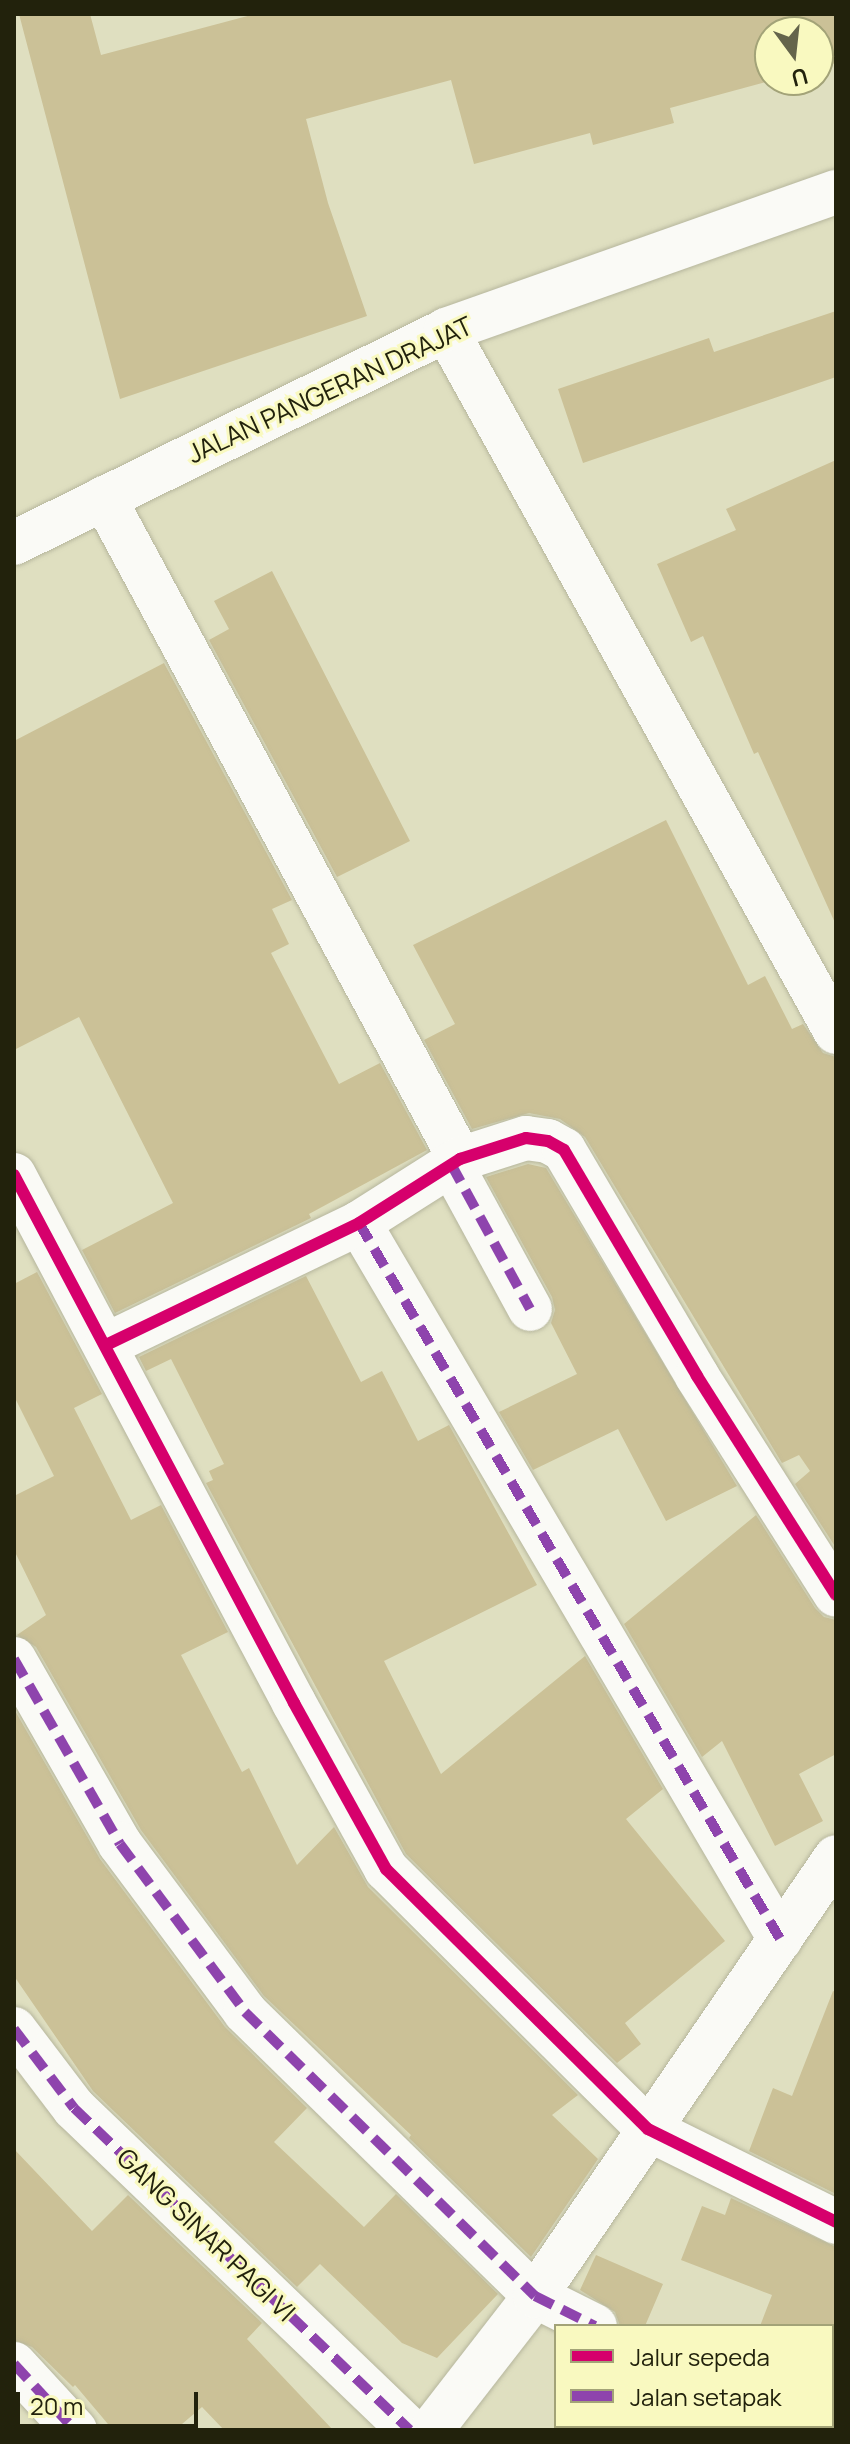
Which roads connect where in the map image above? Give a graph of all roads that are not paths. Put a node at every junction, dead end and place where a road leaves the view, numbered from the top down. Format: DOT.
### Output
graph roads {
  1 [pos="836,192"];
  2 [pos="446,330"];
  3 [pos="104,498"];
  4 [pos="14,543"];
  5 [pos="836,1032"];
  6 [pos="456,1162"];
  7 [pos="14,1175"];
  8 [pos="359,1223"];
  9 [pos="530,1309"];
  10 [pos="106,1345"];
  11 [pos="836,1595"];
  12 [pos="14,1659"];
  13 [pos="836,1857"];
  14 [pos="780,1939"];
  15 [pos="14,2029"];
  16 [pos="648,2129"];
  17 [pos="836,2222"];
  18 [pos="535,2296"];
  19 [pos="591,2324"];
  20 [pos="14,2364"];
  21 [pos="75,2430"];
  22 [pos="410,2430"];
  23 [pos="431,2430"];
  1 -- 2 [label="street, JALAN PANGERAN DRAJAT"];
  2 -- 3 [label="street, JALAN PANGERAN DRAJAT"];
  2 -- 5 [label="street"];
  3 -- 4 [label="street, JALAN PANGERAN DRAJAT"];
  3 -- 6 [label="street"];
  6 -- 8 [label="street"];
  6 -- 9 [label="street"];
  6 -- 11 [label="street"];
  7 -- 10 [label="street"];
  8 -- 10 [label="street"];
  8 -- 14 [label="street"];
  10 -- 16 [label="street"];
  12 -- 18 [label="street"];
  13 -- 14 [label="street"];
  14 -- 16 [label="street"];
  15 -- 22 [label="street, GANG SINAR PAGI VI"];
  16 -- 17 [label="street"];
  16 -- 18 [label="street"];
  18 -- 19 [label="street"];
  18 -- 23 [label="street"];
  20 -- 21 [label="street"];
}
